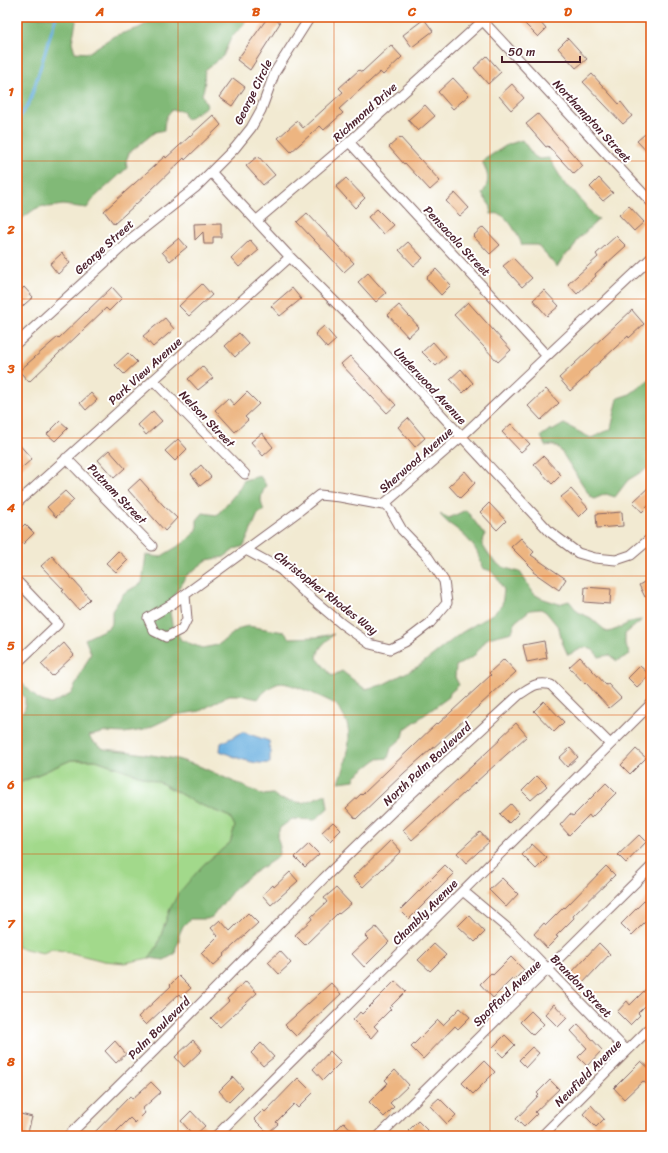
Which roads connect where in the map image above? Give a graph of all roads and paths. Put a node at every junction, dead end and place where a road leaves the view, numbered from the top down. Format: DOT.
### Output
graph roads {
  1 [pos="310,17"];
  2 [pos="485,19"];
  3 [pos="349,142"];
  4 [pos="211,172"];
  5 [pos="651,202"];
  6 [pos="256,221"];
  7 [pos="290,257"];
  8 [pos="651,258"];
  9 [pos="17,344"];
  10 [pos="547,356"];
  11 [pos="153,380"];
  12 [pos="461,437"];
  13 [pos="66,458"];
  14 [pos="245,474"];
  15 [pos="386,502"];
  16 [pos="17,503"];
  17 [pos="651,538"];
  18 [pos="152,546"];
  19 [pos="246,550"];
  20 [pos="17,581"];
  21 [pos="185,595"];
  22 [pos="17,663"];
  23 [pos="651,704"];
  24 [pos="610,744"];
  25 [pos="651,867"];
  26 [pos="464,891"];
  27 [pos="267,936"];
  28 [pos="548,970"];
  29 [pos="651,1027"];
  30 [pos="627,1051"];
  31 [pos="68,1136"];
  32 [pos="216,1136"];
  33 [pos="379,1136"];
  34 [pos="542,1136"];
  1 -- 4 [label="street, George Circle"];
  2 -- 3 [label="street, Richmond Drive"];
  2 -- 5 [label="street, Northampton Street"];
  3 -- 6 [label="street, Richmond Drive"];
  3 -- 10 [label="street, Pensacola Street"];
  4 -- 6 [label="street, Underwood Avenue"];
  4 -- 9 [label="street, George Street"];
  6 -- 7 [label="street, Underwood Avenue"];
  7 -- 11 [label="street, Park View Avenue"];
  7 -- 12 [label="street, Underwood Avenue"];
  8 -- 10 [label="street, Sherwood Avenue"];
  10 -- 12 [label="street, Sherwood Avenue"];
  11 -- 13 [label="street, Park View Avenue"];
  11 -- 14 [label="street, Nelson Street"];
  12 -- 15 [label="street, Sherwood Avenue"];
  12 -- 17 [label="street, Underwood Avenue"];
  13 -- 16 [label="street, Park View Avenue"];
  13 -- 18 [label="street, Putnam Street"];
  15 -- 19 [label="street, Sherwood Avenue"];
  15 -- 19 [label="street, Christopher Rhodes Way"];
  19 -- 21 [label="street, Sherwood Avenue"];
  20 -- 22 [label="street"];
  21 -- 21 [label="street, Sherwood Avenue"];
  23 -- 24 [label="street, Chambly Avenue"];
  24 -- 26 [label="street, Chambly Avenue"];
  24 -- 27 [label="street, North Palm Boulevard"];
  25 -- 28 [label="street, Spofford Avenue"];
  26 -- 28 [label="street, Brandon Street"];
  26 -- 32 [label="street, Chambly Avenue"];
  27 -- 31 [label="street, Palm Boulevard"];
  28 -- 30 [label="street, Brandon Street"];
  28 -- 33 [label="street, Spofford Avenue"];
  29 -- 30 [label="street, Newfield Avenue"];
  30 -- 34 [label="street, Newfield Avenue"];
}
